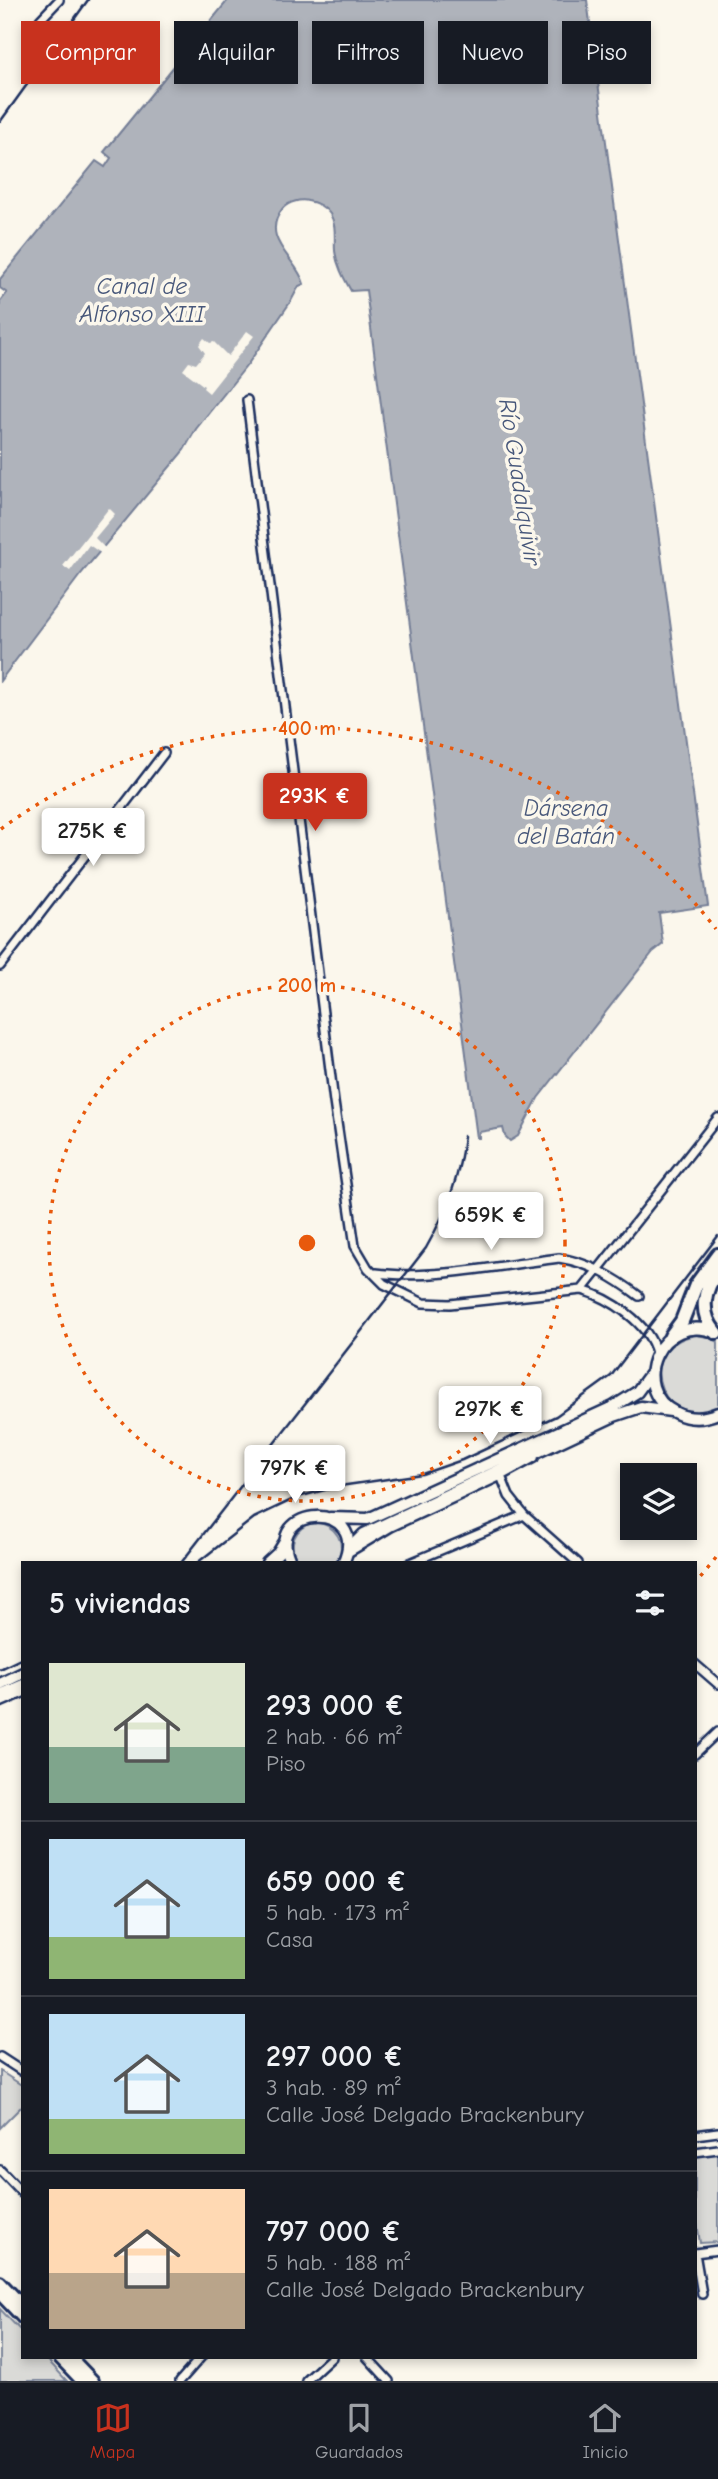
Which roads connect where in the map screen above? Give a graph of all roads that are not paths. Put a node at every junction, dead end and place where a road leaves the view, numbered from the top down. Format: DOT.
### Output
graph roads {
  1 [pos="59,0"];
  2 [pos="40,20"];
  3 [pos="247,400"];
  4 [pos="164,753"];
  5 [pos="0,966"];
  6 [pos="718,1118"];
  7 [pos="718,1255"];
  8 [pos="598,1269"];
  9 [pos="718,1271"];
  10 [pos="375,1273"];
  11 [pos="582,1290"];
  12 [pos="639,1296"];
  13 [pos="716,1333"];
  14 [pos="671,1336"];
  15 [pos="656,1353"];
  16 [pos="651,1373"];
  17 [pos="671,1411"];
  18 [pos="718,1413"];
  19 [pos="568,1437"];
  20 [pos="501,1476"];
  21 [pos="524,1515"];
  22 [pos="330,1518"];
  23 [pos="287,1539"];
  24 [pos="347,1557"];
  25 [pos="269,1561"];
  26 [pos="290,1561"];
  27 [pos="415,1561"];
  28 [pos="577,1561"];
  29 [pos="697,1666"];
  30 [pos="21,1675"];
  31 [pos="0,1684"];
  32 [pos="718,1684"];
  33 [pos="21,1686"];
  34 [pos="21,1694"];
  35 [pos="0,1695"];
  36 [pos="0,1703"];
  37 [pos="718,1732"];
  38 [pos="697,1752"];
  39 [pos="0,2057"];
  40 [pos="21,2071"];
  41 [pos="718,2132"];
  42 [pos="697,2135"];
  43 [pos="718,2149"];
  44 [pos="697,2152"];
  45 [pos="0,2170"];
  46 [pos="21,2192"];
  47 [pos="718,2250"];
  48 [pos="697,2253"];
  49 [pos="697,2265"];
  50 [pos="0,2282"];
  51 [pos="0,2294"];
  52 [pos="702,2294"];
  53 [pos="21,2304"];
  54 [pos="21,2316"];
  55 [pos="61,2359"];
  56 [pos="72,2359"];
  57 [pos="199,2359"];
  58 [pos="330,2359"];
  59 [pos="369,2359"];
  60 [pos="82,2381"];
  61 [pos="93,2381"];
  62 [pos="180,2381"];
  63 [pos="306,2381"];
  64 [pos="389,2381"];
  1 -- 2 [label="street"];
  3 -- 10 [label="street"];
  4 -- 5 [label="street"];
  6 -- 8 [label="street"];
  7 -- 14 [label="highway"];
  8 -- 10 [label="street"];
  8 -- 11 [label="street"];
  8 -- 12 [label="street"];
  9 -- 13 [label="highway"];
  10 -- 11 [label="street"];
  11 -- 15 [label="street"];
  13 -- 14 [label="main road"];
  14 -- 15 [label="main road"];
  15 -- 16 [label="main road"];
  16 -- 17 [label="main road"];
  16 -- 22 [label="main road"];
  17 -- 18 [label="main road"];
  17 -- 19 [label="main road"];
  19 -- 20 [label="street"];
  19 -- 24 [label="main road"];
  20 -- 21 [label="street"];
  20 -- 24 [label="street"];
  21 -- 27 [label="street"];
  21 -- 28 [label="street"];
  22 -- 23 [label="main road"];
  22 -- 24 [label="main road"];
  23 -- 25 [label="main road"];
  23 -- 26 [label="main road"];
  29 -- 32 [label="street"];
  30 -- 31 [label="main road"];
  33 -- 35 [label="main road"];
  34 -- 36 [label="street"];
  37 -- 38 [label="street"];
  39 -- 40 [label="street"];
  41 -- 42 [label="street"];
  43 -- 44 [label="street"];
  45 -- 46 [label="street"];
  47 -- 48 [label="street"];
  49 -- 52 [label="street"];
  50 -- 53 [label="main road"];
  51 -- 54 [label="main road"];
  55 -- 60 [label="main road"];
  56 -- 61 [label="main road"];
  57 -- 62 [label="street"];
  58 -- 63 [label="street"];
  59 -- 64 [label="street"];
}
